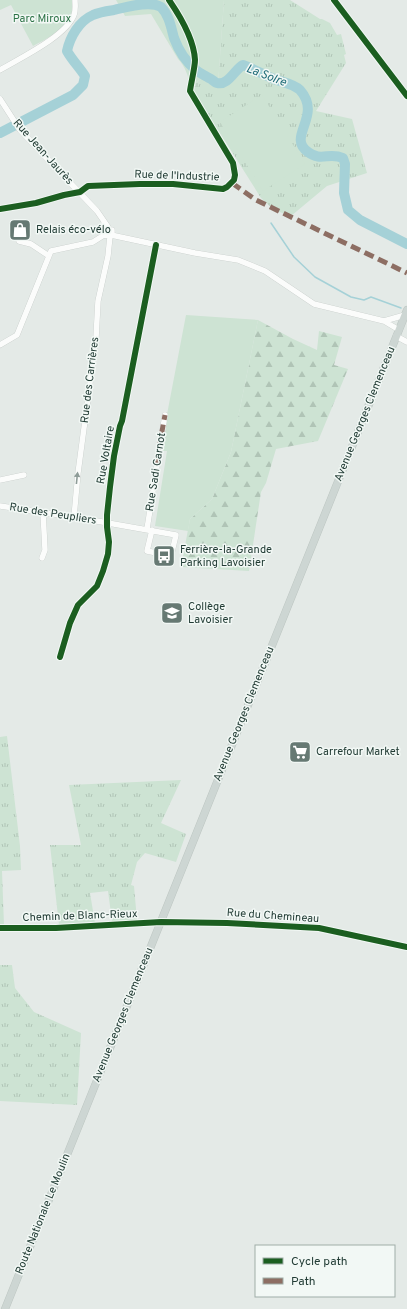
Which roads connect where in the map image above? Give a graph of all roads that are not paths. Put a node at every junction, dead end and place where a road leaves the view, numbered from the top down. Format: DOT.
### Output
graph roads {
  1 [pos="75,0"];
  2 [pos="334,0"];
  3 [pos="0,70"];
  4 [pos="191,84"];
  5 [pos="407,96"];
  6 [pos="0,99"];
  7 [pos="80,192"];
  8 [pos="107,233"];
  9 [pos="19,241"];
  10 [pos="156,245"];
  11 [pos="50,254"];
  12 [pos="406,312"];
  13 [pos="384,321"];
  14 [pos="398,333"];
  15 [pos="407,342"];
  16 [pos="0,345"];
  17 [pos="165,415"];
  18 [pos="24,475"];
  19 [pos="0,480"];
  20 [pos="0,506"];
  21 [pos="43,512"];
  22 [pos="74,517"];
  23 [pos="107,522"];
  24 [pos="149,530"];
  25 [pos="147,551"];
  26 [pos="42,558"];
  27 [pos="60,657"];
  28 [pos="160,922"];
  29 [pos="0,928"];
  30 [pos="407,947"];
  31 [pos="82,1118"];
  32 [pos="5,1309"];
  1 -- 3 [label="street"];
  2 -- 5 [label="street"];
  4 -- 7 [label="street, Rue de l'Industrie"];
  6 -- 7 [label="street, Rue Jean-Jaurès"];
  7 -- 8 [label="street, Rue Jean-Jaurès"];
  8 -- 10 [label="street"];
  8 -- 11 [label="street"];
  22 -- 8 [label="street, Rue des Carrières, one-way"];
  9 -- 11 [label="street"];
  10 -- 13 [label="street"];
  10 -- 23 [label="street, Rue Voltaire"];
  11 -- 16 [label="street"];
  12 -- 13 [label="street"];
  12 -- 14 [label="main road, Avenue Georges Clemenceau"];
  13 -- 14 [label="street"];
  14 -- 15 [label="street"];
  14 -- 28 [label="main road, Avenue Georges Clemenceau"];
  17 -- 24 [label="street, Rue Sadi Carnot"];
  18 -- 19 [label="street"];
  20 -- 21 [label="street, Rue des Peupliers"];
  21 -- 22 [label="street, Rue des Peupliers"];
  21 -- 26 [label="street"];
  22 -- 23 [label="street, Rue des Peupliers"];
  23 -- 24 [label="street, Rue des Peupliers"];
  23 -- 27 [label="street, Rue Voltaire"];
  24 -- 25 [label="street, Rue Sadi Carnot"];
  24 -- 25 [label="street, Rue des Peupliers"];
  28 -- 29 [label="street, Chemin de Blanc-Rieux"];
  28 -- 30 [label="street, Rue du Chemineau"];
  28 -- 31 [label="main road, Avenue Georges Clemenceau"];
  31 -- 32 [label="main road, Route Nationale Le Moulin"];
}
